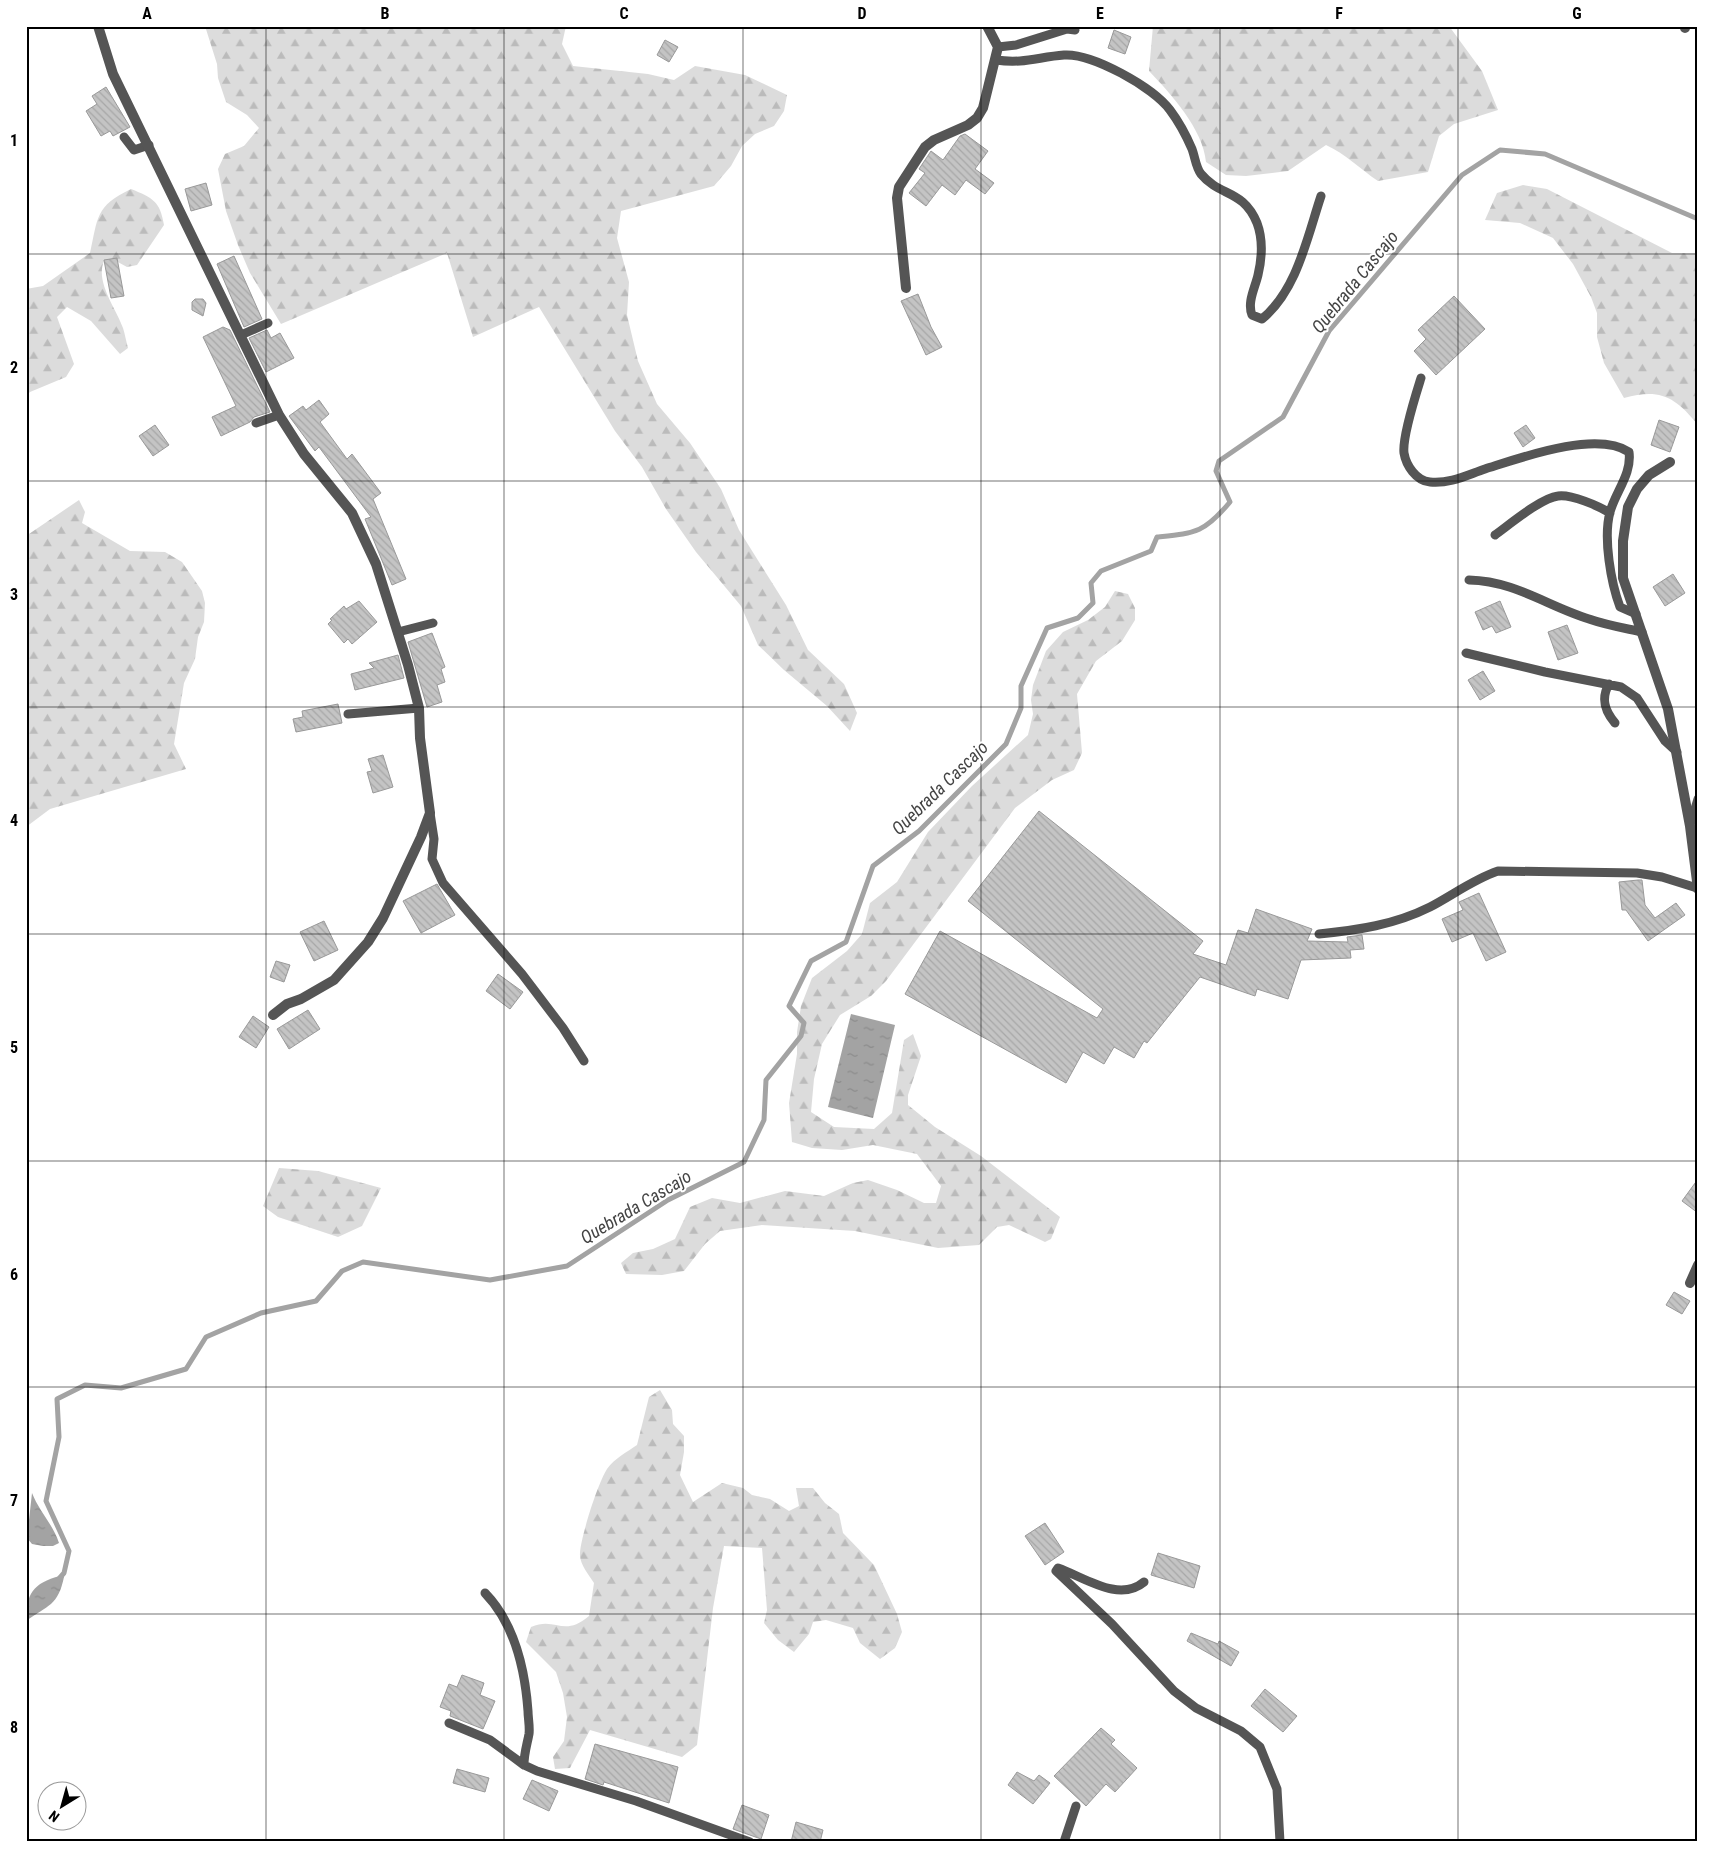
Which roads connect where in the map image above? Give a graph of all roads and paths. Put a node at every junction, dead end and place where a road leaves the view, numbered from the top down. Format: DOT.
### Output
graph roads {
  1 [pos="98,26"];
  2 [pos="987,26"];
  3 [pos="1074,30"];
  4 [pos="998,47"];
  5 [pos="996,60"];
  6 [pos="124,137"];
  7 [pos="148,145"];
  8 [pos="1321,196"];
  9 [pos="906,288"];
  10 [pos="268,324"];
  11 [pos="241,335"];
  12 [pos="1421,378"];
  13 [pos="278,416"];
  14 [pos="256,423"];
  15 [pos="1670,462"];
  16 [pos="1610,513"];
  17 [pos="1495,535"];
  18 [pos="1469,580"];
  19 [pos="1636,614"];
  20 [pos="433,623"];
  21 [pos="398,632"];
  22 [pos="1642,632"];
  23 [pos="1466,653"];
  24 [pos="1610,684"];
  25 [pos="420,708"];
  26 [pos="348,714"];
  27 [pos="1615,723"];
  28 [pos="1677,752"];
  29 [pos="1698,799"];
  30 [pos="430,813"];
  31 [pos="1690,826"];
  32 [pos="1698,888"];
  33 [pos="1319,934"];
  34 [pos="273,1015"];
  35 [pos="584,1061"];
  36 [pos="1698,1265"];
  37 [pos="1690,1284"];
  38 [pos="1144,1582"];
  39 [pos="485,1593"];
  40 [pos="448,1723"];
  41 [pos="524,1765"];
  42 [pos="1076,1806"];
  43 [pos="750,1842"];
  44 [pos="1064,1842"];
  45 [pos="1280,1842"];
  1 -- 7 [label="street"];
  2 -- 4 [label="street"];
  3 -- 4 [label="lane"];
  4 -- 5 [label="street"];
  5 -- 8 [label="lane"];
  5 -- 9 [label="street"];
  6 -- 7 [label="lane"];
  7 -- 11 [label="street"];
  10 -- 11 [label="lane"];
  11 -- 13 [label="street"];
  12 -- 16 [label="lane"];
  13 -- 14 [label="lane"];
  13 -- 21 [label="street"];
  15 -- 19 [label="street"];
  16 -- 17 [label="lane"];
  16 -- 19 [label="lane"];
  18 -- 22 [label="lane"];
  19 -- 22 [label="street"];
  20 -- 21 [label="lane"];
  21 -- 25 [label="street"];
  22 -- 28 [label="street"];
  23 -- 24 [label="lane"];
  24 -- 27 [label="lane"];
  24 -- 28 [label="lane"];
  25 -- 26 [label="lane"];
  25 -- 30 [label="street"];
  28 -- 31 [label="street"];
  29 -- 31 [label="lane"];
  30 -- 34 [label="street"];
  30 -- 35 [label="lane"];
  31 -- 32 [label="street"];
  32 -- 33 [label="lane"];
  36 -- 37 [label="street"];
  38 -- 45 [label="lane"];
  39 -- 41 [label="lane"];
  40 -- 41 [label="lane"];
  41 -- 43 [label="lane"];
  42 -- 44 [label="lane"];
}
